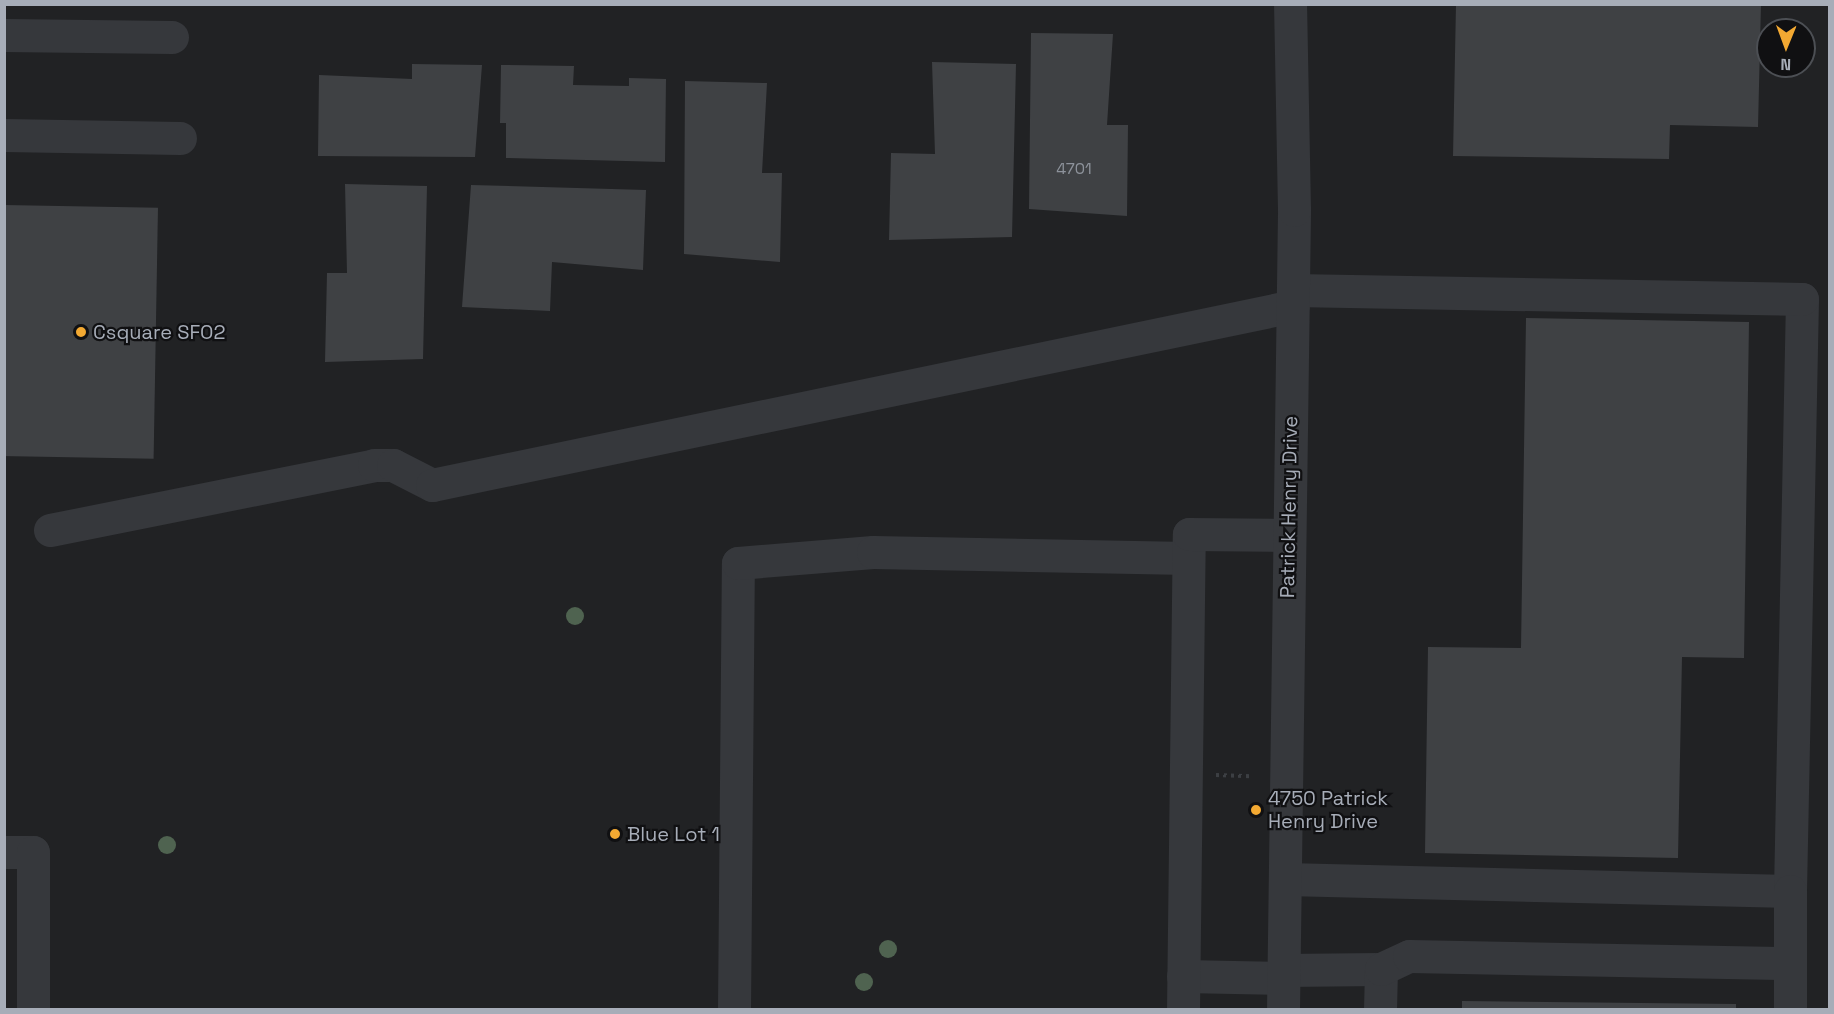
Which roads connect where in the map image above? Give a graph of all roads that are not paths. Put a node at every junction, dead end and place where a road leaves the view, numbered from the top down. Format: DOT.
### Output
graph roads {
  1 [pos="1290,4"];
  2 [pos="4,35"];
  3 [pos="172,37"];
  4 [pos="4,135"];
  5 [pos="180,138"];
  6 [pos="1293,298"];
  7 [pos="50,530"];
  8 [pos="1288,536"];
  9 [pos="1188,558"];
  10 [pos="4,852"];
  11 [pos="1285,879"];
  12 [pos="1790,891"];
  13 [pos="1790,963"];
  14 [pos="1381,969"];
  15 [pos="1183,976"];
  16 [pos="1284,986"];
  17 [pos="33,1010"];
  18 [pos="734,1010"];
  19 [pos="1183,1010"];
  20 [pos="1380,1010"];
  21 [pos="1790,1010"];
  1 -- 6 [label="street, Patrick Henry Drive"];
  2 -- 3 [label="street"];
  4 -- 5 [label="street"];
  6 -- 7 [label="street"];
  6 -- 8 [label="street, Patrick Henry Drive"];
  6 -- 12 [label="street"];
  8 -- 9 [label="street"];
  8 -- 11 [label="street, Patrick Henry Drive"];
  9 -- 15 [label="street"];
  9 -- 18 [label="street"];
  10 -- 17 [label="street"];
  11 -- 12 [label="street"];
  11 -- 16 [label="street, Patrick Henry Drive"];
  12 -- 13 [label="street"];
  13 -- 14 [label="street"];
  13 -- 21 [label="street"];
  14 -- 16 [label="street"];
  14 -- 20 [label="street"];
  15 -- 16 [label="street"];
  15 -- 19 [label="street"];
}
